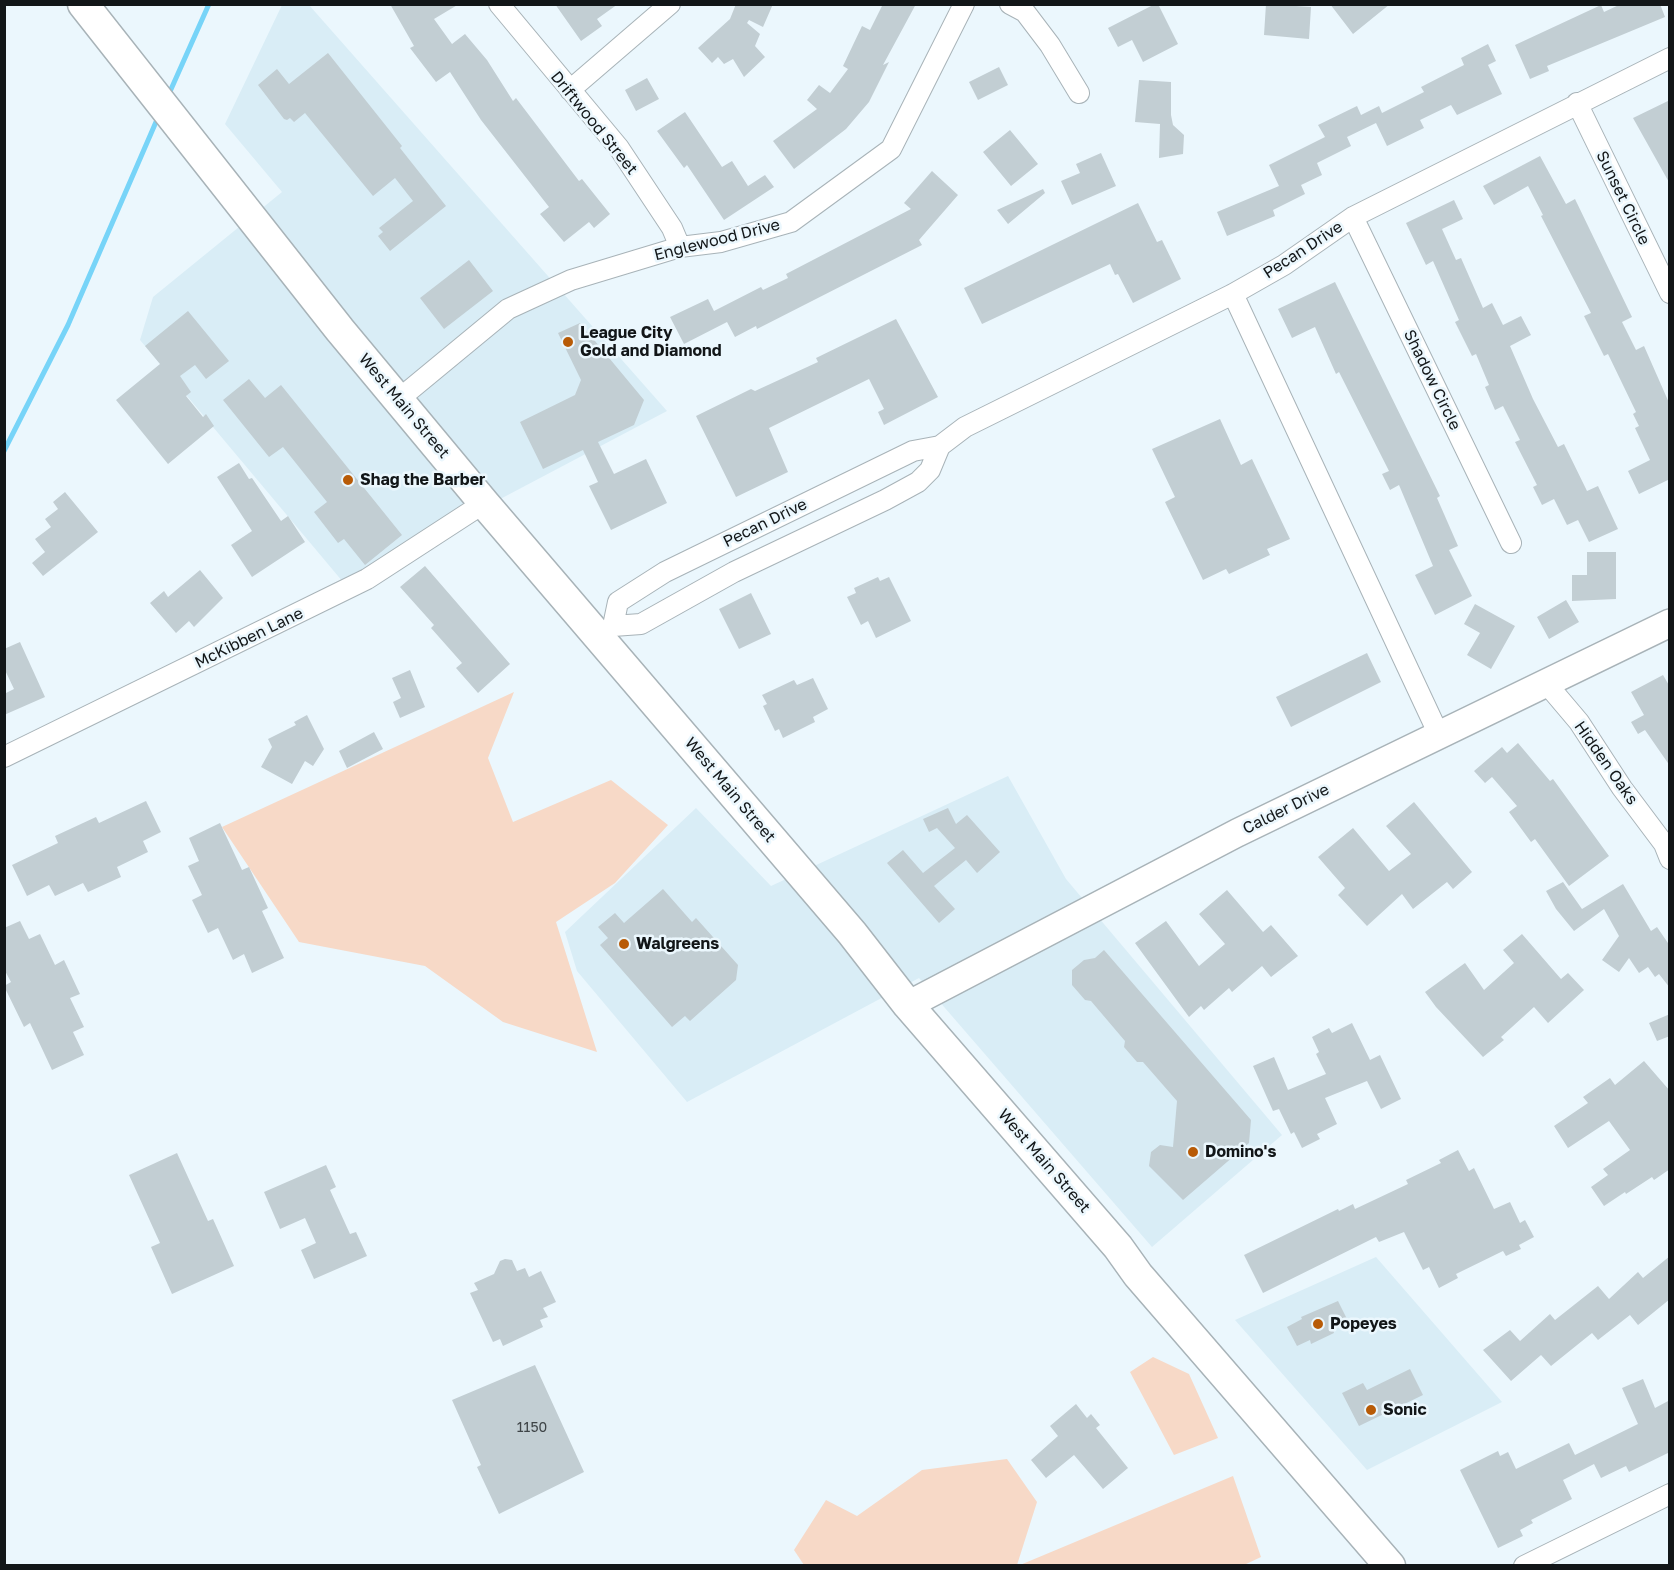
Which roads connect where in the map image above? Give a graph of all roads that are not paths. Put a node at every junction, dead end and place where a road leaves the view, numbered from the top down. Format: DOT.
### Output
graph roads {
  1 [pos="83,4"];
  2 [pos="499,4"];
  3 [pos="670,4"];
  4 [pos="964,4"];
  5 [pos="1010,4"];
  6 [pos="1670,58"];
  7 [pos="570,90"];
  8 [pos="1079,93"];
  9 [pos="1577,103"];
  10 [pos="1353,217"];
  11 [pos="680,247"];
  12 [pos="1670,293"];
  13 [pos="1233,294"];
  14 [pos="399,399"];
  15 [pos="940,446"];
  16 [pos="484,502"];
  17 [pos="1511,543"];
  18 [pos="1670,623"];
  19 [pos="607,631"];
  20 [pos="1546,683"];
  21 [pos="1439,735"];
  22 [pos="4,757"];
  23 [pos="1668,850"];
  24 [pos="908,1005"];
  25 [pos="1670,1494"];
  26 [pos="1389,1566"];
  27 [pos="1524,1566"];
  1 -- 14 [label="main road, West Main Street"];
  2 -- 7 [label="street, Driftwood Street"];
  3 -- 7 [label="street"];
  4 -- 11 [label="street, Englewood Drive"];
  5 -- 8 [label="street"];
  6 -- 9 [label="street, Pecan Drive"];
  7 -- 11 [label="street, Driftwood Street"];
  9 -- 10 [label="street, Pecan Drive"];
  9 -- 12 [label="street, Sunset Circle"];
  10 -- 13 [label="street, Pecan Drive"];
  10 -- 17 [label="street, Shadow Circle"];
  11 -- 14 [label="street, Englewood Drive"];
  13 -- 15 [label="street, Pecan Drive"];
  13 -- 21 [label="street"];
  14 -- 16 [label="main road, West Main Street"];
  15 -- 19 [label="street, Pecan Drive"];
  15 -- 19 [label="street, Pecan Drive"];
  16 -- 19 [label="main road, West Main Street"];
  16 -- 22 [label="street, McKibben Lane"];
  18 -- 20 [label="street, Calder Drive"];
  19 -- 24 [label="main road, West Main Street"];
  20 -- 21 [label="street, Calder Drive"];
  20 -- 23 [label="street, Hidden Oaks"];
  21 -- 24 [label="street, Calder Drive"];
  24 -- 26 [label="main road, West Main Street"];
  25 -- 27 [label="street"];
}
